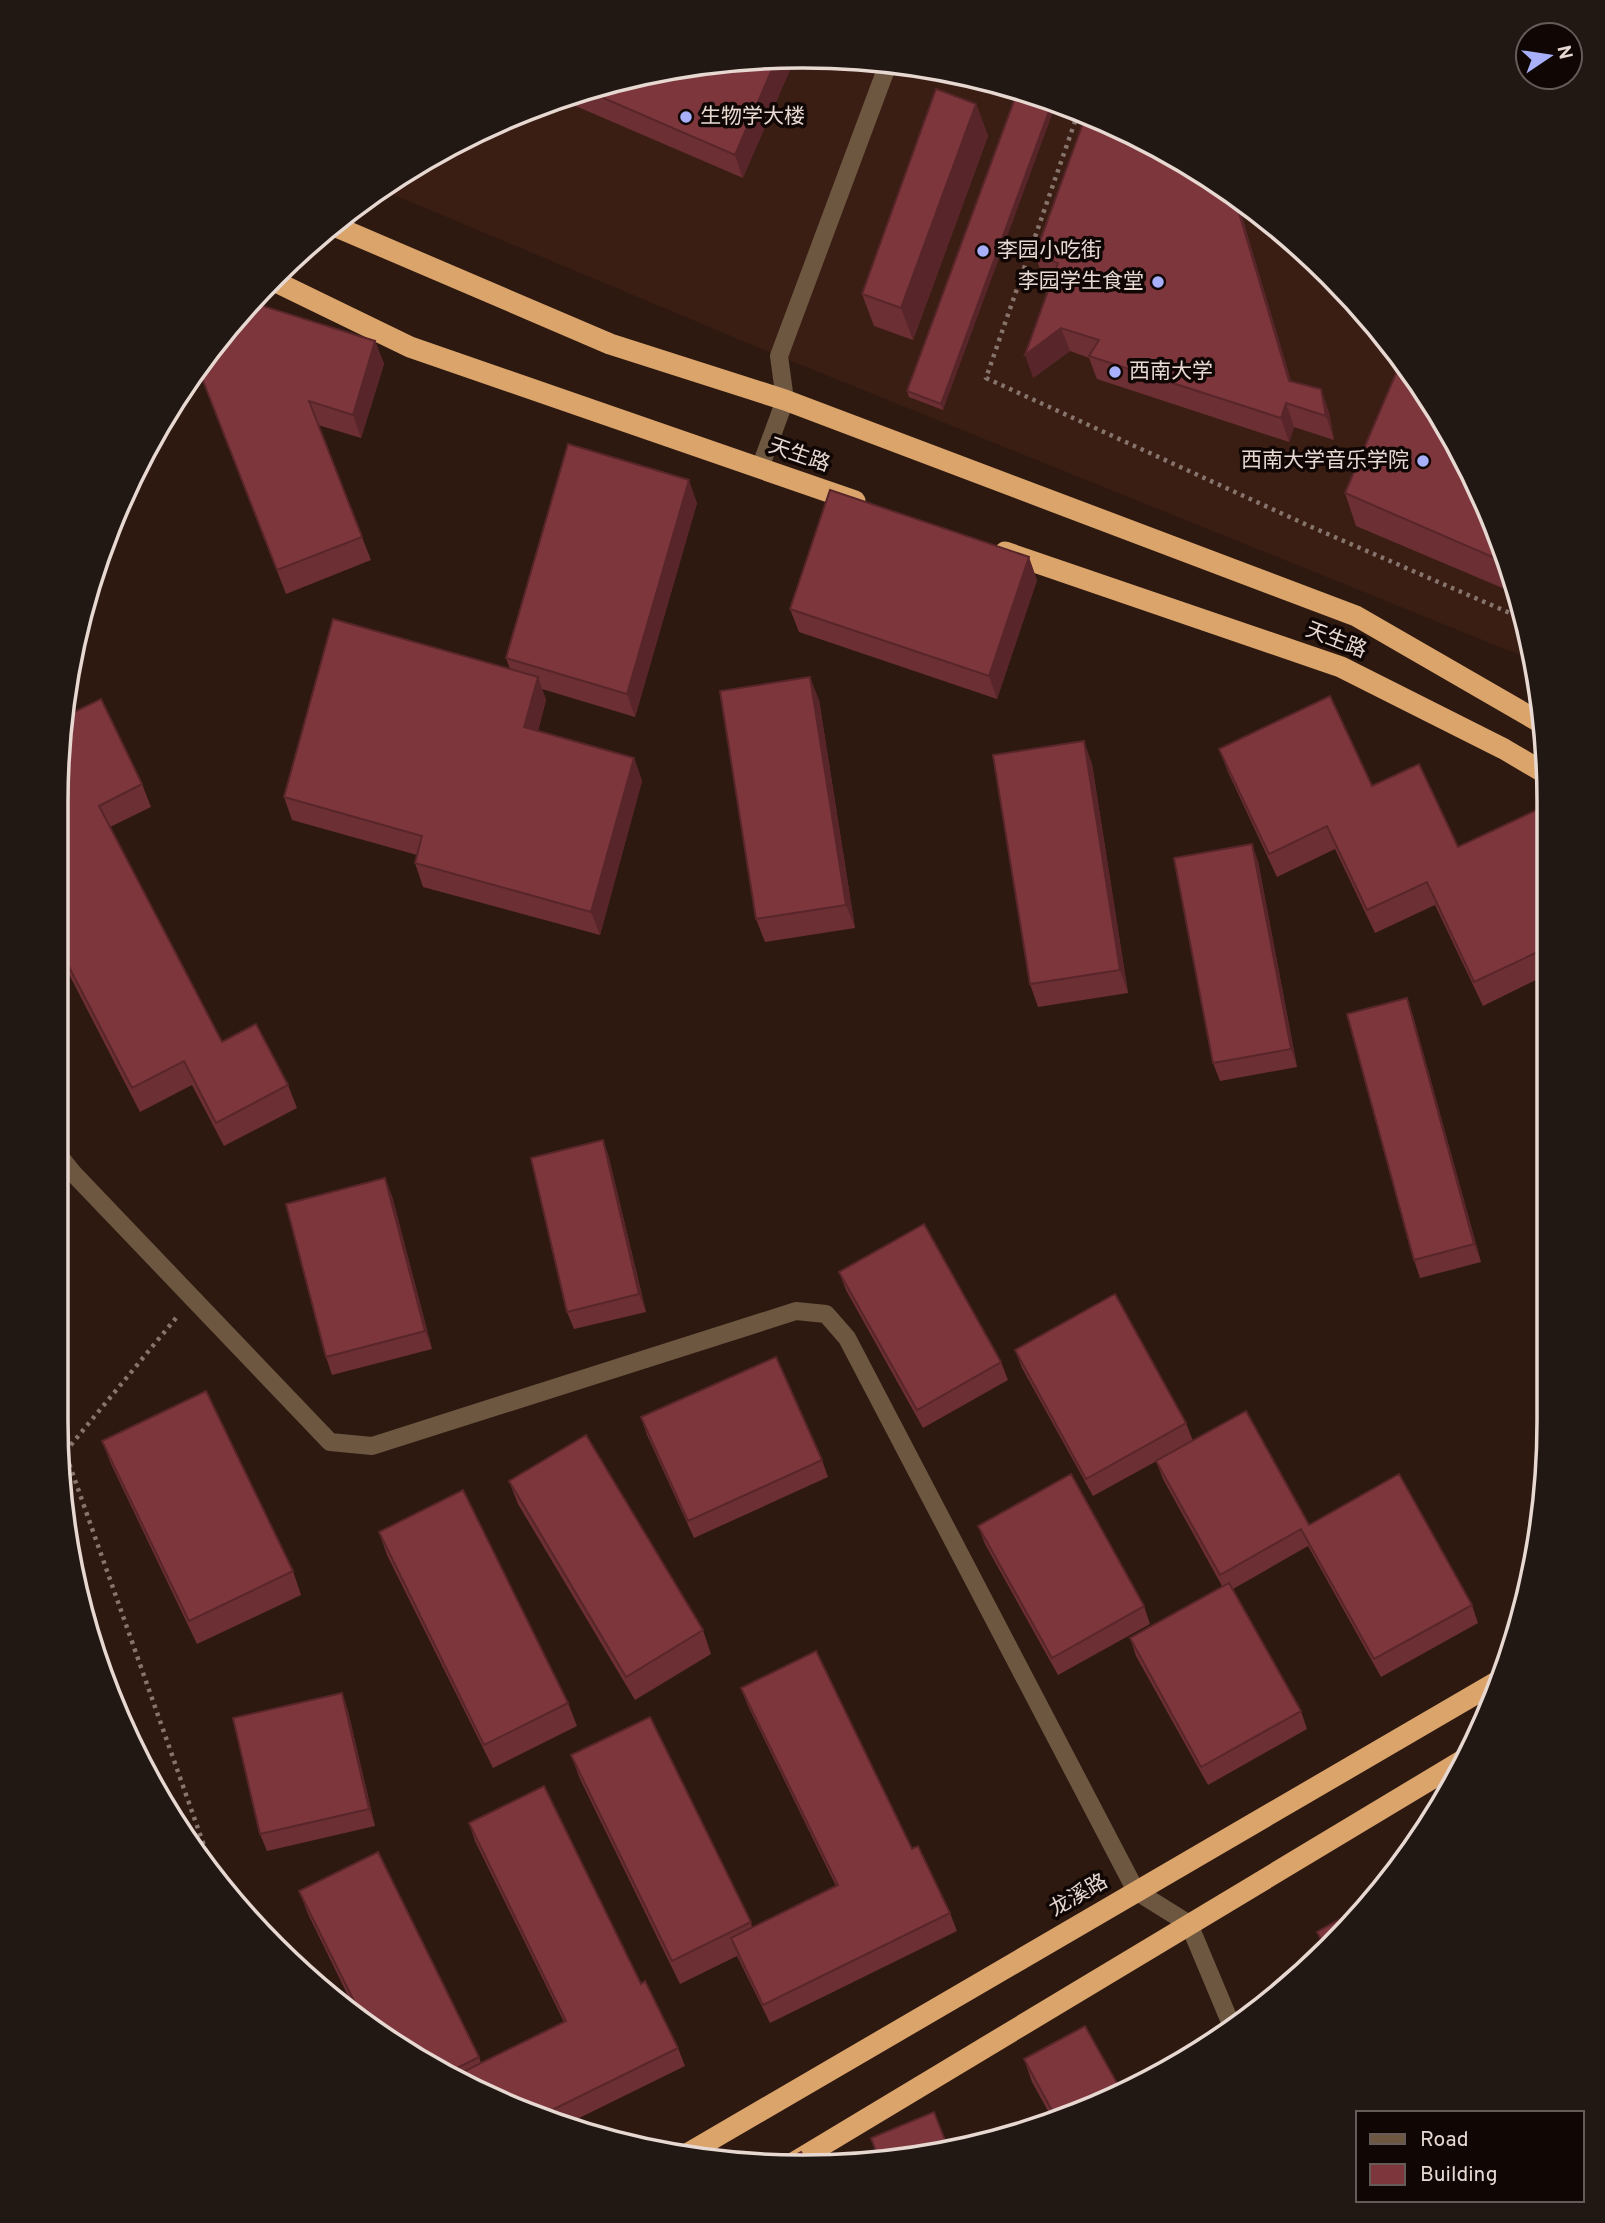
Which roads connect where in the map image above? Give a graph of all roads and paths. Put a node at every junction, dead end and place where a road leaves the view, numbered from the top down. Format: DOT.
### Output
graph roads {
  1 [pos="884,74"];
  2 [pos="1075,121"];
  3 [pos="343,230"];
  4 [pos="282,284"];
  5 [pos="785,400"];
  6 [pos="760,468"];
  7 [pos="879,509"];
  8 [pos="985,545"];
  9 [pos="1513,614"];
  10 [pos="1531,716"];
  11 [pos="1536,768"];
  12 [pos="68,1167"];
  13 [pos="192,1298"];
  14 [pos="69,1447"];
  15 [pos="70,1466"];
  16 [pos="1486,1688"];
  17 [pos="1448,1770"];
  18 [pos="205,1847"];
  19 [pos="1136,1891"];
  20 [pos="1189,1924"];
  21 [pos="1228,2018"];
  22 [pos="699,2147"];
  23 [pos="807,2155"];
  1 -- 5 [label="street"];
  2 -- 9 [label="path"];
  3 -- 5 [label="highway, 天生路"];
  4 -- 6 [label="highway, 天生路"];
  5 -- 6 [label="street"];
  5 -- 10 [label="highway, 天生路"];
  6 -- 7 [label="highway, 天生路"];
  8 -- 11 [label="highway, 天生路"];
  12 -- 13 [label="street"];
  13 -- 14 [label="path"];
  13 -- 19 [label="street"];
  15 -- 18 [label="path"];
  16 -- 19 [label="highway, 龙溪路"];
  17 -- 20 [label="highway"];
  19 -- 20 [label="street"];
  19 -- 22 [label="highway, 龙溪路"];
  20 -- 21 [label="street"];
  20 -- 23 [label="highway"];
}
